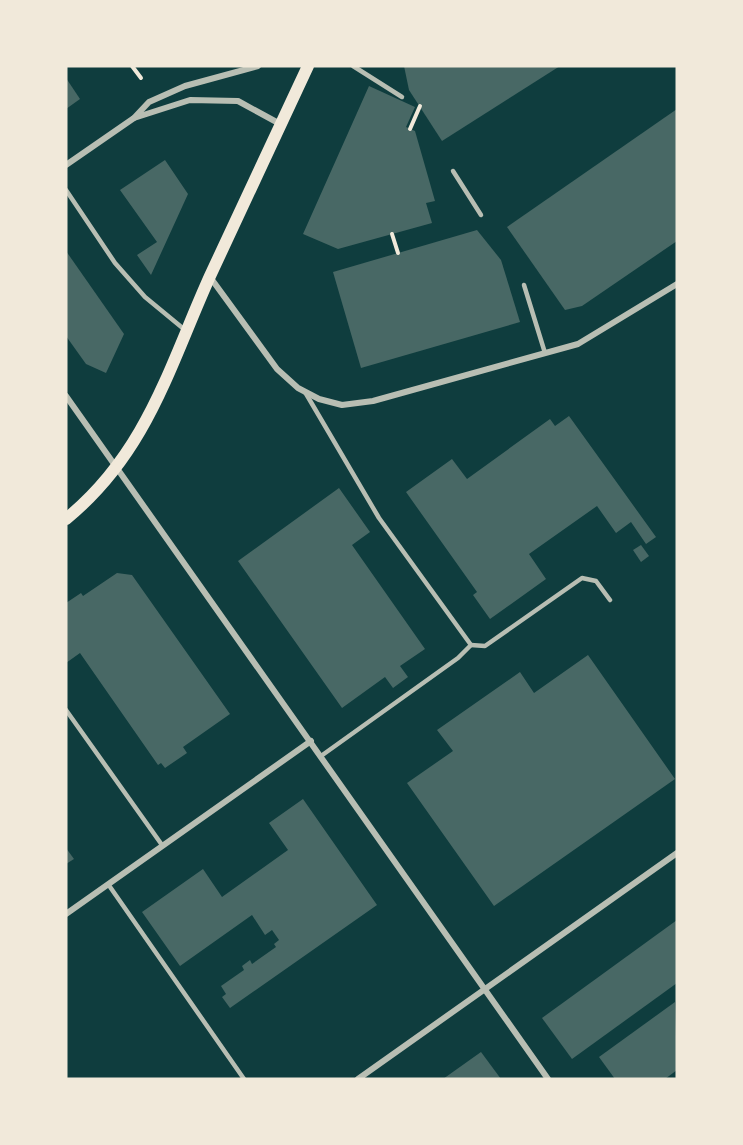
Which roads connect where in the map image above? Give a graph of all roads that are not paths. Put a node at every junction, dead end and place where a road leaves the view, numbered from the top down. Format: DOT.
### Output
graph roads {
  1 [pos="258,66"];
  2 [pos="308,66"];
  3 [pos="353,66"];
  4 [pos="402,97"];
  5 [pos="134,118"];
  6 [pos="282,125"];
  7 [pos="66,165"];
  8 [pos="453,171"];
  9 [pos="66,190"];
  10 [pos="481,215"];
  11 [pos="210,277"];
  12 [pos="677,284"];
  13 [pos="524,285"];
  14 [pos="187,332"];
  15 [pos="545,353"];
  16 [pos="305,392"];
  17 [pos="66,396"];
  18 [pos="117,468"];
  19 [pos="66,519"];
  20 [pos="610,600"];
  21 [pos="471,645"];
  22 [pos="66,710"];
  23 [pos="310,741"];
  24 [pos="321,756"];
  25 [pos="162,846"];
  26 [pos="677,853"];
  27 [pos="108,884"];
  28 [pos="66,914"];
  29 [pos="485,989"];
  30 [pos="244,1079"];
  31 [pos="358,1079"];
  32 [pos="548,1079"];
  1 -- 5 [label="street"];
  2 -- 6 [label="main road"];
  3 -- 4 [label="lane"];
  5 -- 6 [label="street"];
  5 -- 7 [label="street"];
  6 -- 11 [label="main road"];
  8 -- 10 [label="lane"];
  9 -- 14 [label="lane"];
  11 -- 14 [label="main road"];
  11 -- 16 [label="street"];
  12 -- 15 [label="street"];
  13 -- 15 [label="lane"];
  14 -- 18 [label="main road"];
  15 -- 16 [label="street"];
  16 -- 21 [label="lane"];
  17 -- 18 [label="street"];
  18 -- 19 [label="main road"];
  18 -- 23 [label="street"];
  20 -- 21 [label="lane"];
  21 -- 24 [label="lane"];
  22 -- 25 [label="lane"];
  23 -- 24 [label="street"];
  23 -- 25 [label="street"];
  24 -- 29 [label="street"];
  25 -- 27 [label="street"];
  26 -- 29 [label="street"];
  27 -- 28 [label="street"];
  27 -- 30 [label="lane"];
  29 -- 31 [label="street"];
  29 -- 32 [label="street"];
}
